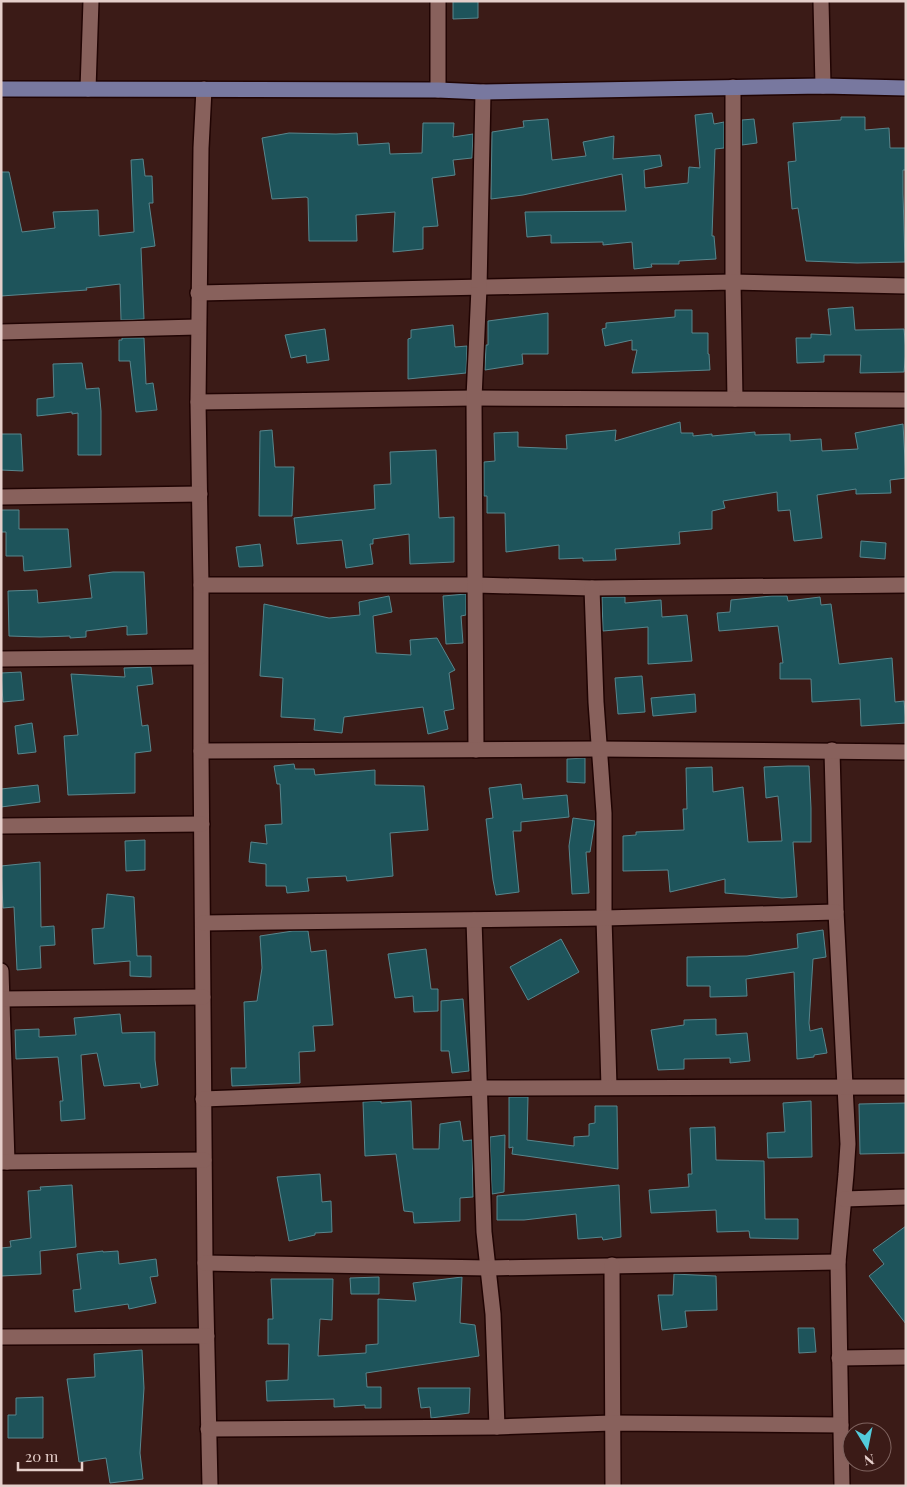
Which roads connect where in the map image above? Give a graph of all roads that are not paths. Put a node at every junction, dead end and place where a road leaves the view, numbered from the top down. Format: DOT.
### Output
graph roads {
  1 [pos="92,1"];
  2 [pos="438,1"];
  3 [pos="821,1"];
  4 [pos="823,86"];
  5 [pos="733,87"];
  6 [pos="906,88"];
  7 [pos="1,89"];
  8 [pos="88,89"];
  9 [pos="204,89"];
  10 [pos="438,90"];
  11 [pos="482,92"];
  12 [pos="733,282"];
  13 [pos="906,286"];
  14 [pos="479,288"];
  15 [pos="198,293"];
  16 [pos="198,327"];
  17 [pos="1,332"];
  18 [pos="474,398"];
  19 [pos="735,399"];
  20 [pos="906,400"];
  21 [pos="198,402"];
  22 [pos="200,494"];
  23 [pos="1,497"];
  24 [pos="476,584"];
  25 [pos="201,585"];
  26 [pos="906,585"];
  27 [pos="592,588"];
  28 [pos="200,657"];
  29 [pos="1,659"];
  30 [pos="599,749"];
  31 [pos="476,750"];
  32 [pos="832,750"];
  33 [pos="200,751"];
  34 [pos="906,752"];
  35 [pos="202,824"];
  36 [pos="1,826"];
  37 [pos="836,912"];
  38 [pos="604,918"];
  39 [pos="474,920"];
  40 [pos="202,923"];
  41 [pos="1,971"];
  42 [pos="203,997"];
  43 [pos="2,999"];
  44 [pos="609,1087"];
  45 [pos="845,1087"];
  46 [pos="906,1087"];
  47 [pos="480,1088"];
  48 [pos="204,1099"];
  49 [pos="204,1160"];
  50 [pos="4,1162"];
  51 [pos="906,1196"];
  52 [pos="844,1198"];
  53 [pos="838,1262"];
  54 [pos="205,1263"];
  55 [pos="612,1265"];
  56 [pos="488,1268"];
  57 [pos="207,1336"];
  58 [pos="1,1337"];
  59 [pos="906,1357"];
  60 [pos="839,1358"];
  61 [pos="612,1423"];
  62 [pos="841,1424"];
  63 [pos="497,1427"];
  64 [pos="208,1429"];
  65 [pos="210,1486"];
  66 [pos="613,1486"];
  67 [pos="842,1486"];
  1 -- 8 [label="street"];
  2 -- 10 [label="street"];
  3 -- 4 [label="street"];
  4 -- 5 [label="main road"];
  4 -- 6 [label="main road"];
  5 -- 11 [label="main road"];
  5 -- 12 [label="street"];
  7 -- 8 [label="main road"];
  8 -- 9 [label="main road"];
  9 -- 10 [label="main road"];
  9 -- 15 [label="street"];
  10 -- 11 [label="main road"];
  11 -- 14 [label="street"];
  12 -- 13 [label="street"];
  12 -- 14 [label="street"];
  12 -- 19 [label="street"];
  14 -- 15 [label="street"];
  14 -- 18 [label="street"];
  15 -- 16 [label="street"];
  16 -- 17 [label="street"];
  16 -- 21 [label="street"];
  18 -- 19 [label="street"];
  18 -- 21 [label="street"];
  18 -- 24 [label="street"];
  19 -- 20 [label="street"];
  21 -- 22 [label="street"];
  22 -- 23 [label="street"];
  22 -- 25 [label="street"];
  24 -- 25 [label="street"];
  24 -- 27 [label="street"];
  24 -- 31 [label="street"];
  25 -- 28 [label="street"];
  26 -- 27 [label="street"];
  27 -- 30 [label="street"];
  28 -- 29 [label="street"];
  28 -- 33 [label="street"];
  30 -- 31 [label="street"];
  30 -- 32 [label="street"];
  30 -- 38 [label="street"];
  31 -- 33 [label="street"];
  32 -- 34 [label="street"];
  32 -- 37 [label="street"];
  33 -- 35 [label="street"];
  35 -- 36 [label="street"];
  35 -- 40 [label="street"];
  37 -- 38 [label="street"];
  37 -- 45 [label="street"];
  38 -- 39 [label="street"];
  38 -- 44 [label="street"];
  39 -- 40 [label="street"];
  39 -- 47 [label="street"];
  40 -- 42 [label="street"];
  41 -- 43 [label="street"];
  42 -- 43 [label="street"];
  42 -- 48 [label="street"];
  43 -- 50 [label="street"];
  44 -- 45 [label="street"];
  44 -- 47 [label="street"];
  45 -- 46 [label="street"];
  45 -- 52 [label="street"];
  47 -- 48 [label="street"];
  47 -- 56 [label="street"];
  48 -- 49 [label="street"];
  49 -- 50 [label="street"];
  49 -- 54 [label="street"];
  51 -- 52 [label="street"];
  52 -- 53 [label="street"];
  53 -- 55 [label="street"];
  53 -- 60 [label="street"];
  54 -- 56 [label="street"];
  54 -- 57 [label="street"];
  55 -- 56 [label="street"];
  55 -- 61 [label="street"];
  56 -- 63 [label="street"];
  57 -- 58 [label="street"];
  57 -- 64 [label="street"];
  59 -- 60 [label="street"];
  60 -- 62 [label="street"];
  61 -- 62 [label="street"];
  61 -- 63 [label="street"];
  61 -- 66 [label="street"];
  62 -- 67 [label="street"];
  63 -- 64 [label="street"];
  64 -- 65 [label="street"];
}
